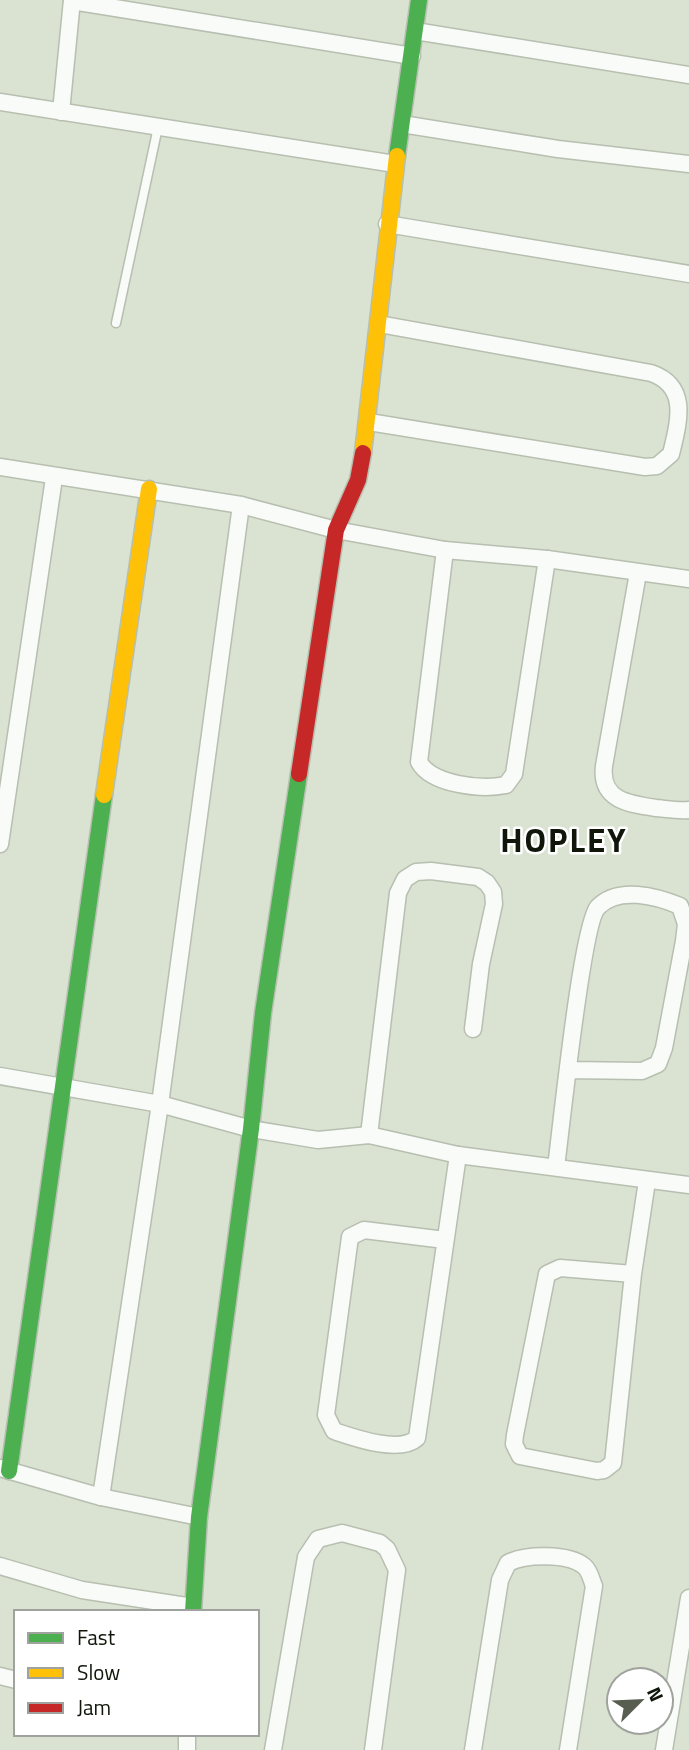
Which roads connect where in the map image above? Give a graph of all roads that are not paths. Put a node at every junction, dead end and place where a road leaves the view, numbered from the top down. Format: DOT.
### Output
graph roads {
  1 [pos="72,0"];
  2 [pos="419,0"];
  3 [pos="415,31"];
  4 [pos="411,56"];
  5 [pos="689,75"];
  6 [pos="0,103"];
  7 [pos="61,112"];
  8 [pos="402,124"];
  9 [pos="158,127"];
  10 [pos="395,164"];
  11 [pos="689,164"];
  12 [pos="387,224"];
  13 [pos="689,274"];
  14 [pos="116,323"];
  15 [pos="379,324"];
  16 [pos="369,422"];
  17 [pos="0,467"];
  18 [pos="54,478"];
  19 [pos="149,489"];
  20 [pos="241,505"];
  21 [pos="336,530"];
  22 [pos="445,550"];
  23 [pos="547,559"];
  24 [pos="638,573"];
  25 [pos="689,579"];
  26 [pos="689,810"];
  27 [pos="0,844"];
  28 [pos="473,1029"];
  29 [pos="569,1070"];
  30 [pos="0,1076"];
  31 [pos="63,1085"];
  32 [pos="160,1104"];
  33 [pos="251,1129"];
  34 [pos="369,1135"];
  35 [pos="458,1155"];
  36 [pos="556,1167"];
  37 [pos="648,1181"];
  38 [pos="689,1185"];
  39 [pos="445,1240"];
  40 [pos="632,1275"];
  41 [pos="4,1469"];
  42 [pos="101,1497"];
  43 [pos="199,1517"];
  44 [pos="0,1566"];
  45 [pos="689,1598"];
  46 [pos="193,1609"];
  47 [pos="273,1750"];
  48 [pos="373,1750"];
  49 [pos="473,1750"];
  50 [pos="568,1750"];
  51 [pos="664,1750"];
  1 -- 4 [label="street"];
  1 -- 7 [label="street"];
  2 -- 3 [label="street"];
  3 -- 4 [label="street"];
  3 -- 5 [label="street"];
  4 -- 8 [label="street"];
  6 -- 7 [label="street"];
  7 -- 9 [label="street"];
  8 -- 10 [label="street"];
  8 -- 11 [label="street"];
  9 -- 10 [label="street"];
  9 -- 14 [label="lane"];
  10 -- 12 [label="street"];
  12 -- 13 [label="street"];
  12 -- 15 [label="street"];
  15 -- 16 [label="street"];
  15 -- 16 [label="street"];
  16 -- 21 [label="street"];
  17 -- 18 [label="street"];
  18 -- 19 [label="street"];
  18 -- 27 [label="street"];
  19 -- 20 [label="street"];
  19 -- 31 [label="street"];
  20 -- 21 [label="street"];
  20 -- 32 [label="street"];
  21 -- 22 [label="street"];
  21 -- 33 [label="street"];
  22 -- 23 [label="street"];
  22 -- 23 [label="street"];
  23 -- 24 [label="street"];
  24 -- 25 [label="street"];
  24 -- 26 [label="street"];
  28 -- 34 [label="street"];
  29 -- 29 [label="street"];
  29 -- 36 [label="street"];
  30 -- 31 [label="street"];
  31 -- 32 [label="street"];
  31 -- 41 [label="street"];
  32 -- 33 [label="street"];
  32 -- 42 [label="street"];
  33 -- 34 [label="street"];
  33 -- 43 [label="street"];
  34 -- 35 [label="street"];
  35 -- 36 [label="street"];
  35 -- 39 [label="street"];
  36 -- 37 [label="street"];
  37 -- 38 [label="street"];
  37 -- 40 [label="street"];
  39 -- 39 [label="street"];
  40 -- 40 [label="street"];
  41 -- 42 [label="street"];
  42 -- 43 [label="street"];
  43 -- 46 [label="street"];
  44 -- 46 [label="street"];
  45 -- 51 [label="street"];
  47 -- 48 [label="street"];
  49 -- 50 [label="street"];
}
